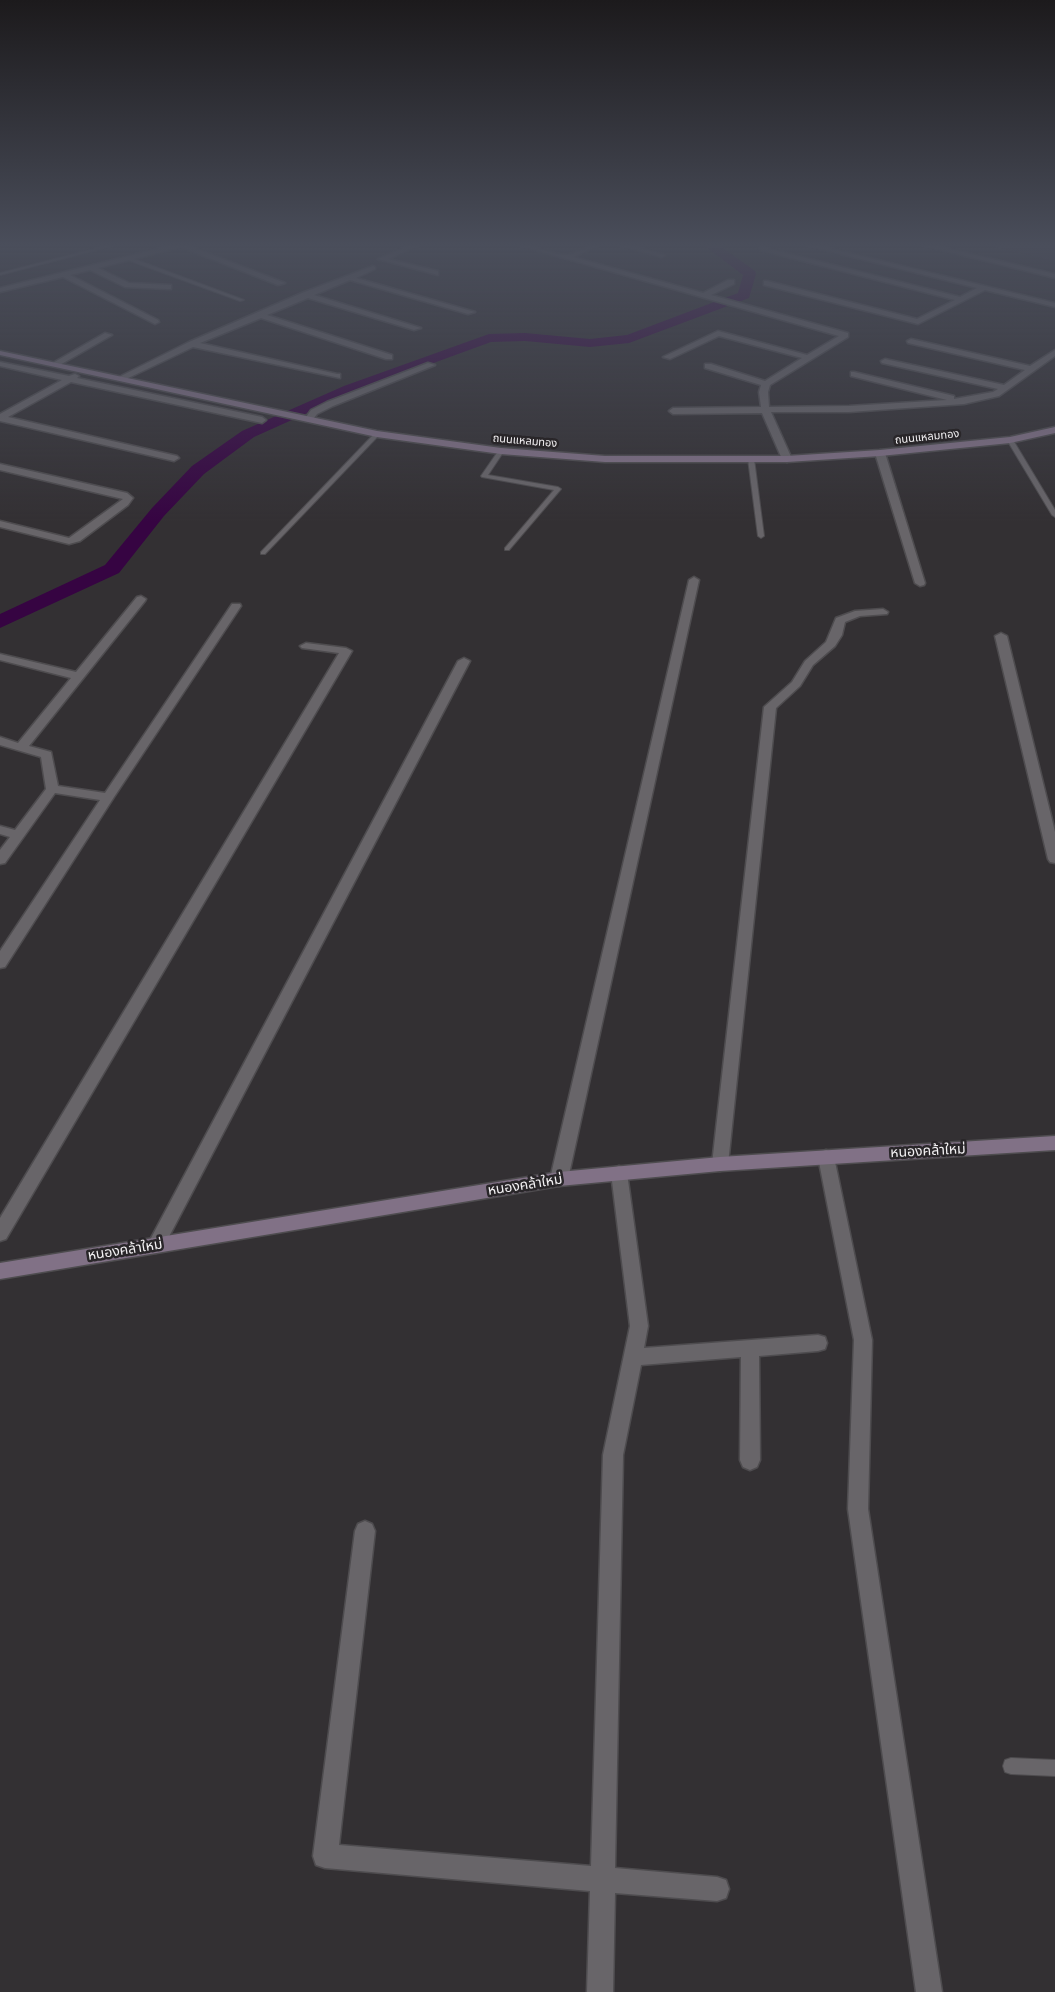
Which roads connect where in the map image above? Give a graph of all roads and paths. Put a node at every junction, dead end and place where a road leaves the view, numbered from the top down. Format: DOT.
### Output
graph roads {
  1 [pos="106,336"];
  2 [pos="211,336"];
  3 [pos="324,336"];
  4 [pos="710,336"];
  5 [pos="732,336"];
  6 [pos="842,336"];
  7 [pos="911,341"];
  8 [pos="192,344"];
  9 [pos="1055,352"];
  10 [pos="0,353"];
  11 [pos="389,357"];
  12 [pos="667,357"];
  13 [pos="810,358"];
  14 [pos="885,361"];
  15 [pos="0,364"];
  16 [pos="55,364"];
  17 [pos="431,365"];
  18 [pos="708,366"];
  19 [pos="1033,369"];
  20 [pos="85,370"];
  21 [pos="854,374"];
  22 [pos="337,376"];
  23 [pos="72,378"];
  24 [pos="121,378"];
  25 [pos="766,384"];
  26 [pos="1007,388"];
  27 [pos="964,401"];
  28 [pos="766,410"];
  29 [pos="672,411"];
  30 [pos="0,418"];
  31 [pos="262,420"];
  32 [pos="308,420"];
  33 [pos="1055,430"];
  34 [pos="377,434"];
  35 [pos="1010,440"];
  36 [pos="500,451"];
  37 [pos="880,453"];
  38 [pos="174,458"];
  39 [pos="751,459"];
  40 [pos="787,459"];
  41 [pos="0,468"];
  42 [pos="1055,515"];
  43 [pos="0,524"];
  44 [pos="761,536"];
  45 [pos="507,549"];
  46 [pos="263,553"];
  47 [pos="694,580"];
  48 [pos="920,584"];
  49 [pos="141,599"];
  50 [pos="236,606"];
  51 [pos="883,612"];
  52 [pos="1001,636"];
  53 [pos="306,646"];
  54 [pos="0,657"];
  55 [pos="464,661"];
  56 [pos="78,676"];
  57 [pos="0,741"];
  58 [pos="21,747"];
  59 [pos="52,789"];
  60 [pos="108,797"];
  61 [pos="0,830"];
  62 [pos="18,835"];
  63 [pos="1055,859"];
  64 [pos="0,860"];
  65 [pos="0,963"];
  66 [pos="1055,1144"];
  67 [pos="826,1157"];
  68 [pos="720,1164"];
  69 [pos="619,1173"];
  70 [pos="559,1179"];
  71 [pos="0,1234"];
  72 [pos="156,1245"];
  73 [pos="0,1271"];
  74 [pos="818,1343"];
  75 [pos="750,1348"];
  76 [pos="633,1357"];
  77 [pos="750,1460"];
  78 [pos="365,1531"];
  79 [pos="1011,1766"];
  80 [pos="1055,1768"];
  81 [pos="603,1878"];
  82 [pos="717,1889"];
  83 [pos="600,1992"];
  84 [pos="929,1992"];
  1 -- 16 [label="street"];
  2 -- 8 [label="street"];
  3 -- 11 [label="street"];
  4 -- 12 [label="street"];
  5 -- 13 [label="street"];
  6 -- 13 [label="street"];
  7 -- 19 [label="street"];
  8 -- 22 [label="street"];
  8 -- 24 [label="street"];
  9 -- 19 [label="street"];
  10 -- 16 [label="main road, ถนนแหลมทอง"];
  13 -- 25 [label="street"];
  14 -- 26 [label="street"];
  15 -- 23 [label="street"];
  16 -- 20 [label="main road, ถนนแหลมทอง"];
  17 -- 32 [label="street"];
  18 -- 25 [label="street"];
  19 -- 26 [label="street"];
  20 -- 23 [label="street"];
  20 -- 24 [label="main road, ถนนแหลมทอง"];
  21 -- 27 [label="street"];
  23 -- 30 [label="street"];
  23 -- 31 [label="street"];
  24 -- 32 [label="main road, ถนนแหลมทอง"];
  25 -- 28 [label="street"];
  26 -- 27 [label="street"];
  27 -- 28 [label="street"];
  28 -- 29 [label="street"];
  28 -- 40 [label="street"];
  30 -- 38 [label="street"];
  32 -- 34 [label="main road, ถนนแหลมทอง"];
  33 -- 35 [label="main road, ถนนแหลมทอง"];
  34 -- 36 [label="main road, ถนนแหลมทอง"];
  34 -- 46 [label="lane"];
  35 -- 37 [label="main road, ถนนแหลมทอง"];
  35 -- 42 [label="lane"];
  36 -- 39 [label="main road, ถนนแหลมทอง"];
  36 -- 45 [label="lane"];
  37 -- 40 [label="main road, ถนนแหลมทอง"];
  37 -- 48 [label="street"];
  39 -- 40 [label="main road, ถนนแหลมทอง"];
  39 -- 44 [label="lane"];
  41 -- 43 [label="street"];
  47 -- 70 [label="street"];
  49 -- 56 [label="street"];
  50 -- 60 [label="street"];
  51 -- 68 [label="street"];
  52 -- 63 [label="street"];
  53 -- 71 [label="street"];
  54 -- 56 [label="street"];
  55 -- 72 [label="street"];
  56 -- 58 [label="street"];
  57 -- 58 [label="street"];
  58 -- 59 [label="street"];
  59 -- 60 [label="street"];
  59 -- 62 [label="street"];
  60 -- 65 [label="street"];
  61 -- 62 [label="street"];
  62 -- 64 [label="street"];
  66 -- 67 [label="main road, หนองคล้าใหม่"];
  67 -- 68 [label="main road, หนองคล้าใหม่"];
  67 -- 84 [label="street"];
  68 -- 69 [label="main road, หนองคล้าใหม่"];
  69 -- 70 [label="main road, หนองคล้าใหม่"];
  69 -- 76 [label="street"];
  70 -- 72 [label="main road, หนองคล้าใหม่"];
  72 -- 73 [label="main road, หนองคล้าใหม่"];
  74 -- 75 [label="street"];
  75 -- 76 [label="street"];
  75 -- 77 [label="street"];
  76 -- 81 [label="street"];
  78 -- 81 [label="street"];
  79 -- 80 [label="lane"];
  81 -- 82 [label="street"];
  81 -- 83 [label="street"];
}
